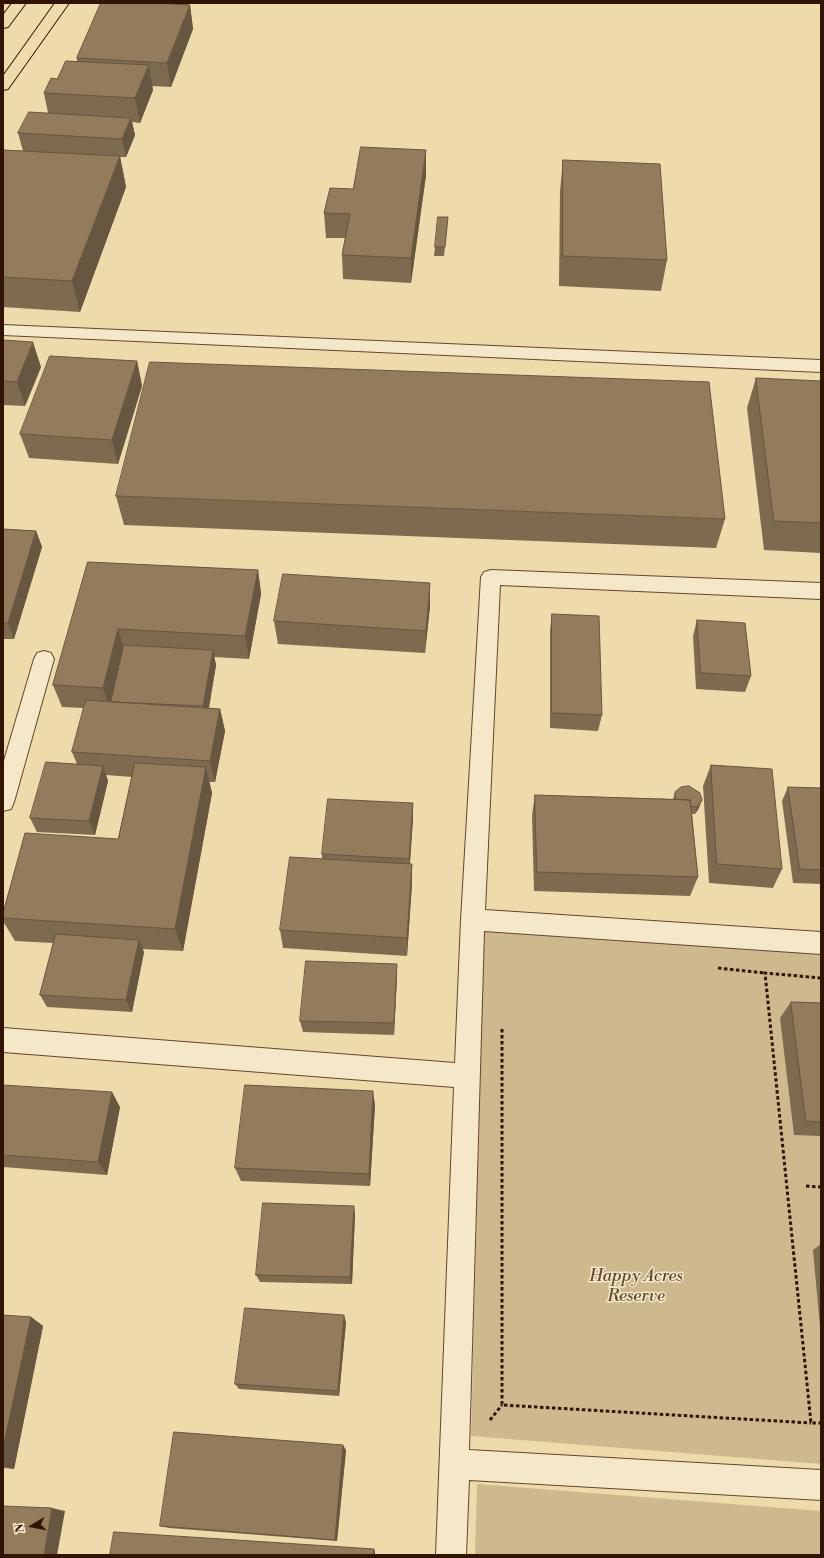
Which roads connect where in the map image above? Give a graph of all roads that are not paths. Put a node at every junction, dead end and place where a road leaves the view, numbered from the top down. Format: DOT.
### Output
graph roads {
  1 [pos="19,3"];
  2 [pos="62,3"];
  3 [pos="3,24"];
  4 [pos="3,86"];
  5 [pos="3,330"];
  6 [pos="821,366"];
  7 [pos="821,591"];
  8 [pos="44,659"];
  9 [pos="3,802"];
  10 [pos="473,920"];
  11 [pos="821,943"];
  12 [pos="3,1040"];
  13 [pos="467,1076"];
  14 [pos="456,1464"];
  15 [pos="821,1486"];
  16 [pos="451,1555"];
  1 -- 3 [label="main road"];
  2 -- 4 [label="main road"];
  5 -- 6 [label="street"];
  7 -- 10 [label="street"];
  8 -- 9 [label="street"];
  10 -- 11 [label="street"];
  10 -- 13 [label="street"];
  12 -- 13 [label="street"];
  13 -- 14 [label="street"];
  14 -- 15 [label="street"];
  14 -- 16 [label="street"];
}
